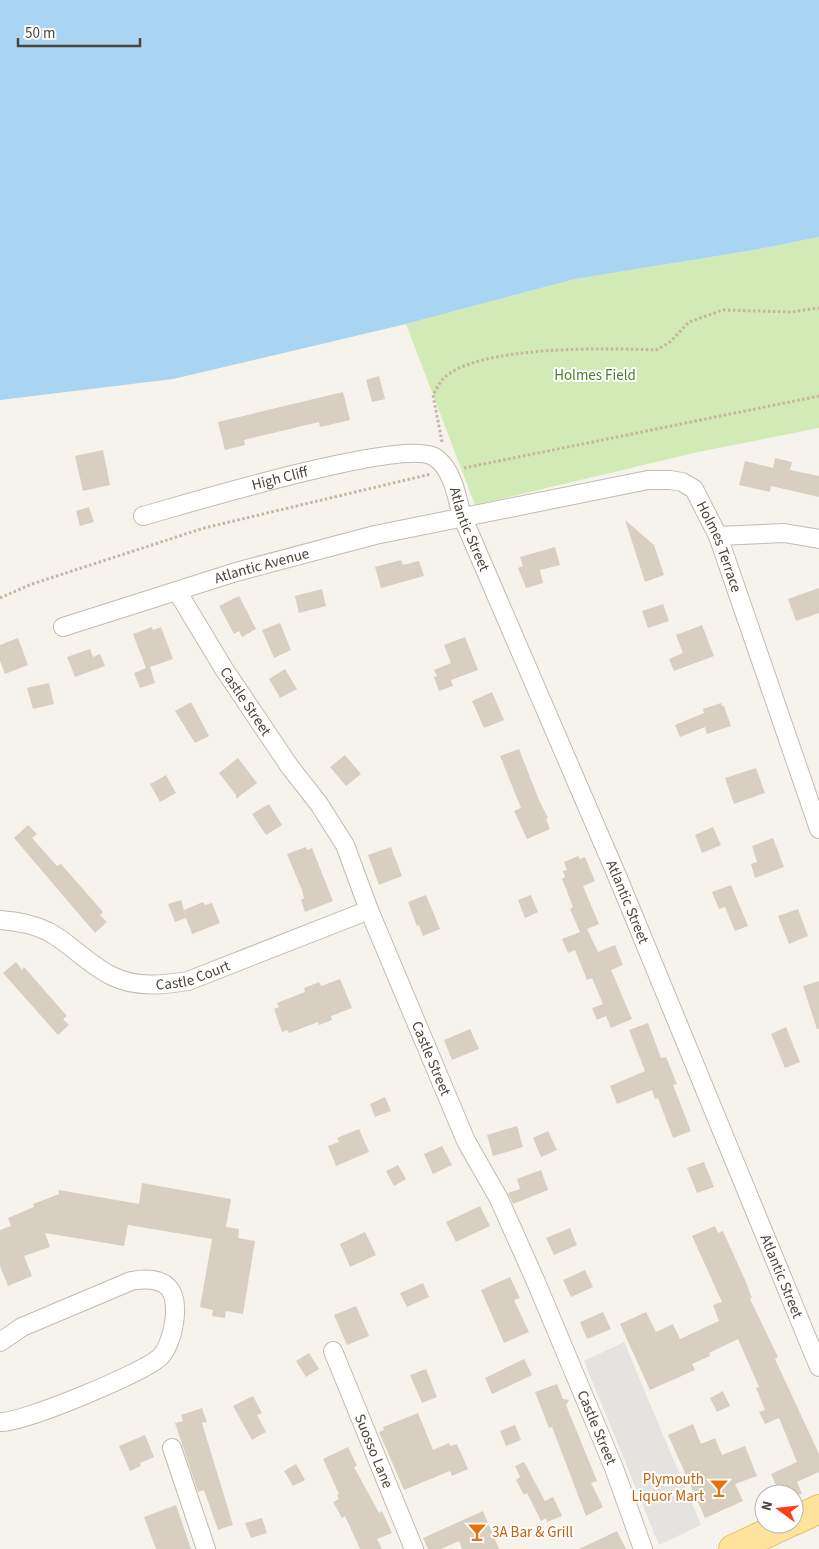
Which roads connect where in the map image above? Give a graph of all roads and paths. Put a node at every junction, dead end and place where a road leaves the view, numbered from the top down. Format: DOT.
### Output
graph roads {
  1 [pos="819,308"];
  2 [pos="819,396"];
  3 [pos="421,452"];
  4 [pos="447,471"];
  5 [pos="143,516"];
  6 [pos="462,516"];
  7 [pos="718,536"];
  8 [pos="819,538"];
  9 [pos="176,591"];
  10 [pos="0,598"];
  11 [pos="63,627"];
  12 [pos="819,829"];
  13 [pos="369,910"];
  14 [pos="0,920"];
  15 [pos="22,924"];
  16 [pos="0,933"];
  17 [pos="0,1342"];
  18 [pos="333,1351"];
  19 [pos="819,1367"];
  20 [pos="0,1422"];
  21 [pos="172,1448"];
  22 [pos="819,1509"];
  23 [pos="804,1516"];
  24 [pos="773,1534"];
  25 [pos="760,1543"];
  26 [pos="206,1549"];
  27 [pos="414,1549"];
  28 [pos="643,1549"];
  29 [pos="732,1549"];
  1 -- 4 [label="path"];
  2 -- 4 [label="path"];
  3 -- 4 [label="street, Atlantic Street"];
  3 -- 5 [label="street, High Cliff"];
  4 -- 6 [label="street, Atlantic Street"];
  4 -- 10 [label="path"];
  6 -- 7 [label="street, Holmes Terrace"];
  6 -- 9 [label="street, Atlantic Avenue"];
  6 -- 19 [label="street, Atlantic Street"];
  7 -- 8 [label="street"];
  7 -- 12 [label="street, Holmes Terrace"];
  9 -- 11 [label="street, Atlantic Avenue"];
  9 -- 13 [label="street, Castle Street"];
  13 -- 15 [label="street, Castle Court"];
  13 -- 28 [label="street, Castle Street"];
  14 -- 15 [label="street, Castle Court"];
  15 -- 16 [label="street"];
  17 -- 20 [label="street"];
  18 -- 27 [label="street, Suosso Lane"];
  21 -- 26 [label="street"];
  22 -- 23 [label="main road"];
  24 -- 25 [label="main road"];
  25 -- 29 [label="main road"];
}
